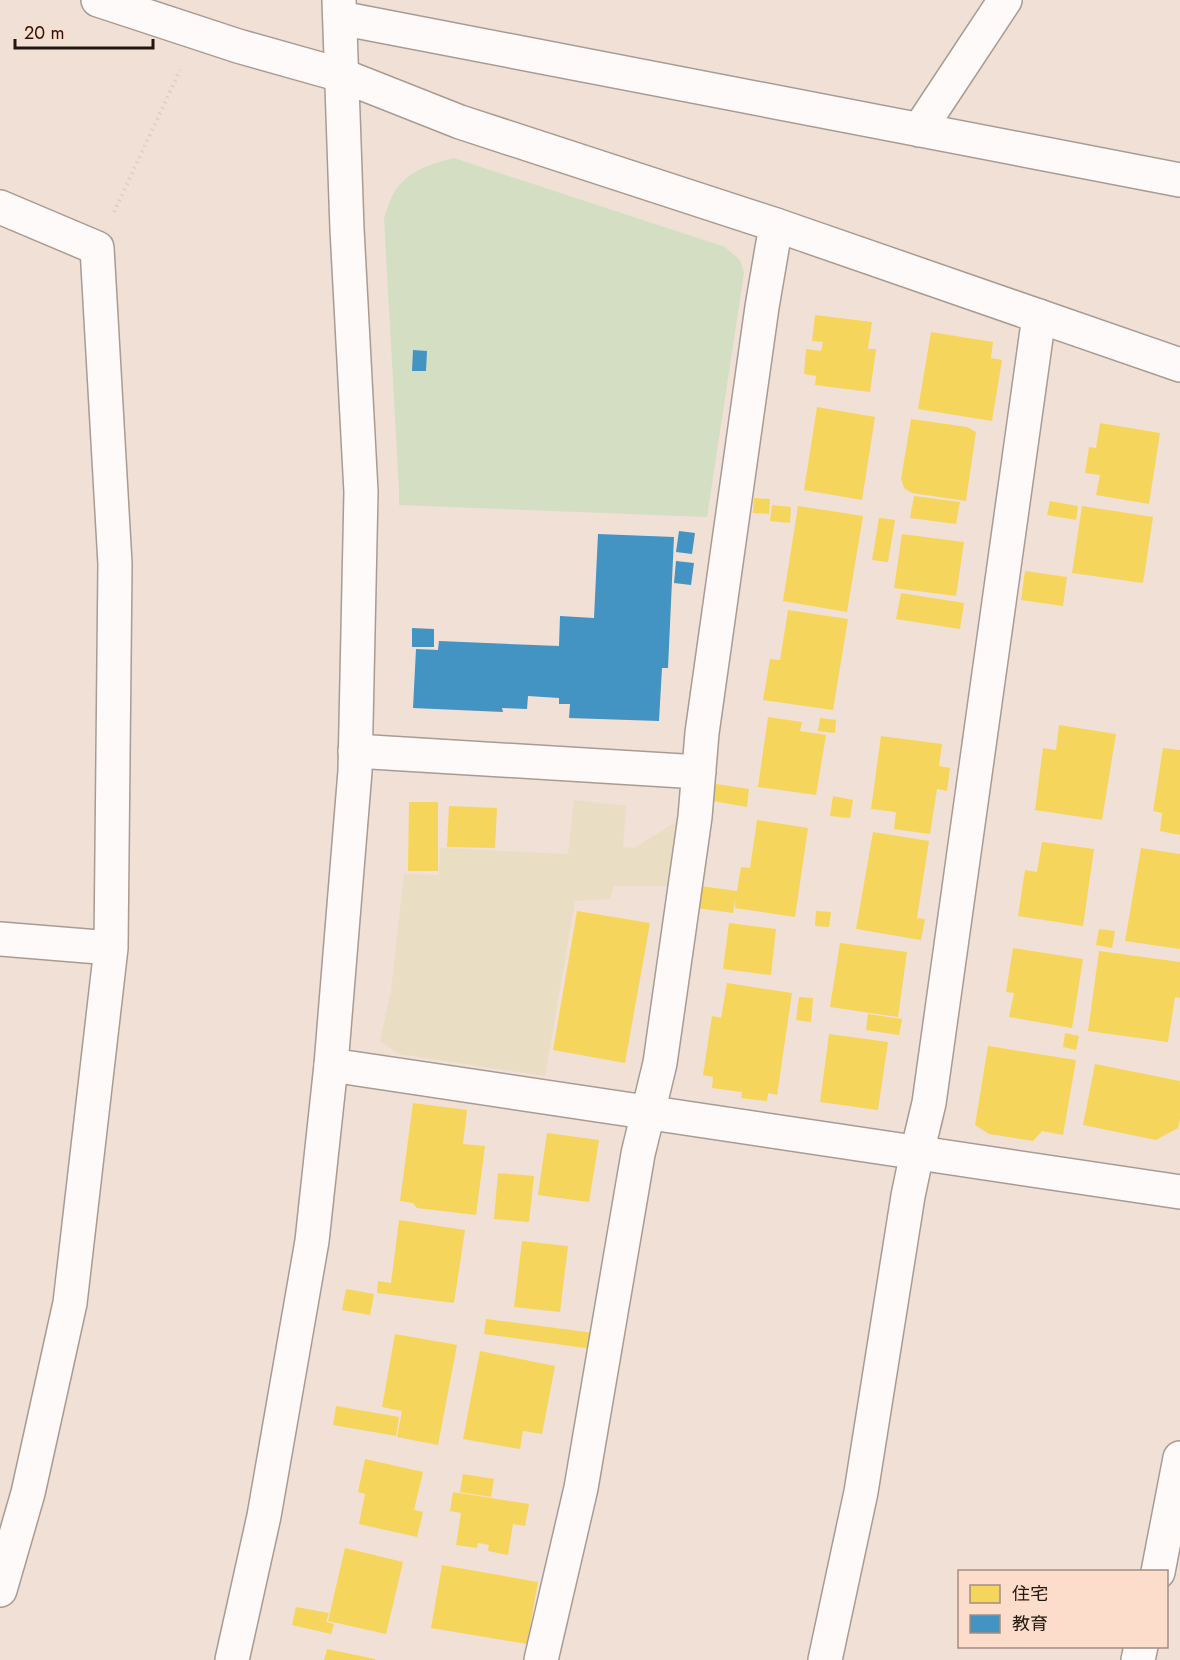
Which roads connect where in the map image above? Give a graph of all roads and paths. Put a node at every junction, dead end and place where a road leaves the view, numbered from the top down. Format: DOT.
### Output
graph roads {
  1 [pos="1005,0"];
  2 [pos="106,1"];
  3 [pos="340,9"];
  4 [pos="183,65"];
  5 [pos="342,75"];
  6 [pos="919,130"];
  7 [pos="1180,180"];
  8 [pos="0,207"];
  9 [pos="776,225"];
  10 [pos="97,248"];
  11 [pos="1040,316"];
  12 [pos="1180,364"];
  13 [pos="355,751"];
  14 [pos="699,772"];
  15 [pos="0,939"];
  16 [pos="111,948"];
  17 [pos="331,1065"];
  18 [pos="648,1113"];
  19 [pos="916,1153"];
  20 [pos="1180,1192"];
  21 [pos="1180,1458"];
  22 [pos="1158,1570"];
  23 [pos="0,1590"];
  24 [pos="232,1660"];
  25 [pos="541,1660"];
  26 [pos="825,1660"];
  1 -- 6 [label="street"];
  2 -- 5 [label="street"];
  3 -- 5 [label="street"];
  3 -- 6 [label="street"];
  4 -- 10 [label="path"];
  5 -- 9 [label="street"];
  5 -- 13 [label="street"];
  6 -- 7 [label="street"];
  8 -- 10 [label="street"];
  9 -- 11 [label="street"];
  9 -- 14 [label="street"];
  10 -- 16 [label="street"];
  11 -- 12 [label="street"];
  11 -- 19 [label="street"];
  13 -- 14 [label="street"];
  13 -- 17 [label="street"];
  14 -- 18 [label="street"];
  15 -- 16 [label="street"];
  16 -- 23 [label="street"];
  17 -- 18 [label="street"];
  17 -- 24 [label="street"];
  18 -- 19 [label="street"];
  18 -- 25 [label="street"];
  19 -- 20 [label="street"];
  19 -- 26 [label="street"];
  21 -- 22 [label="street"];
}
